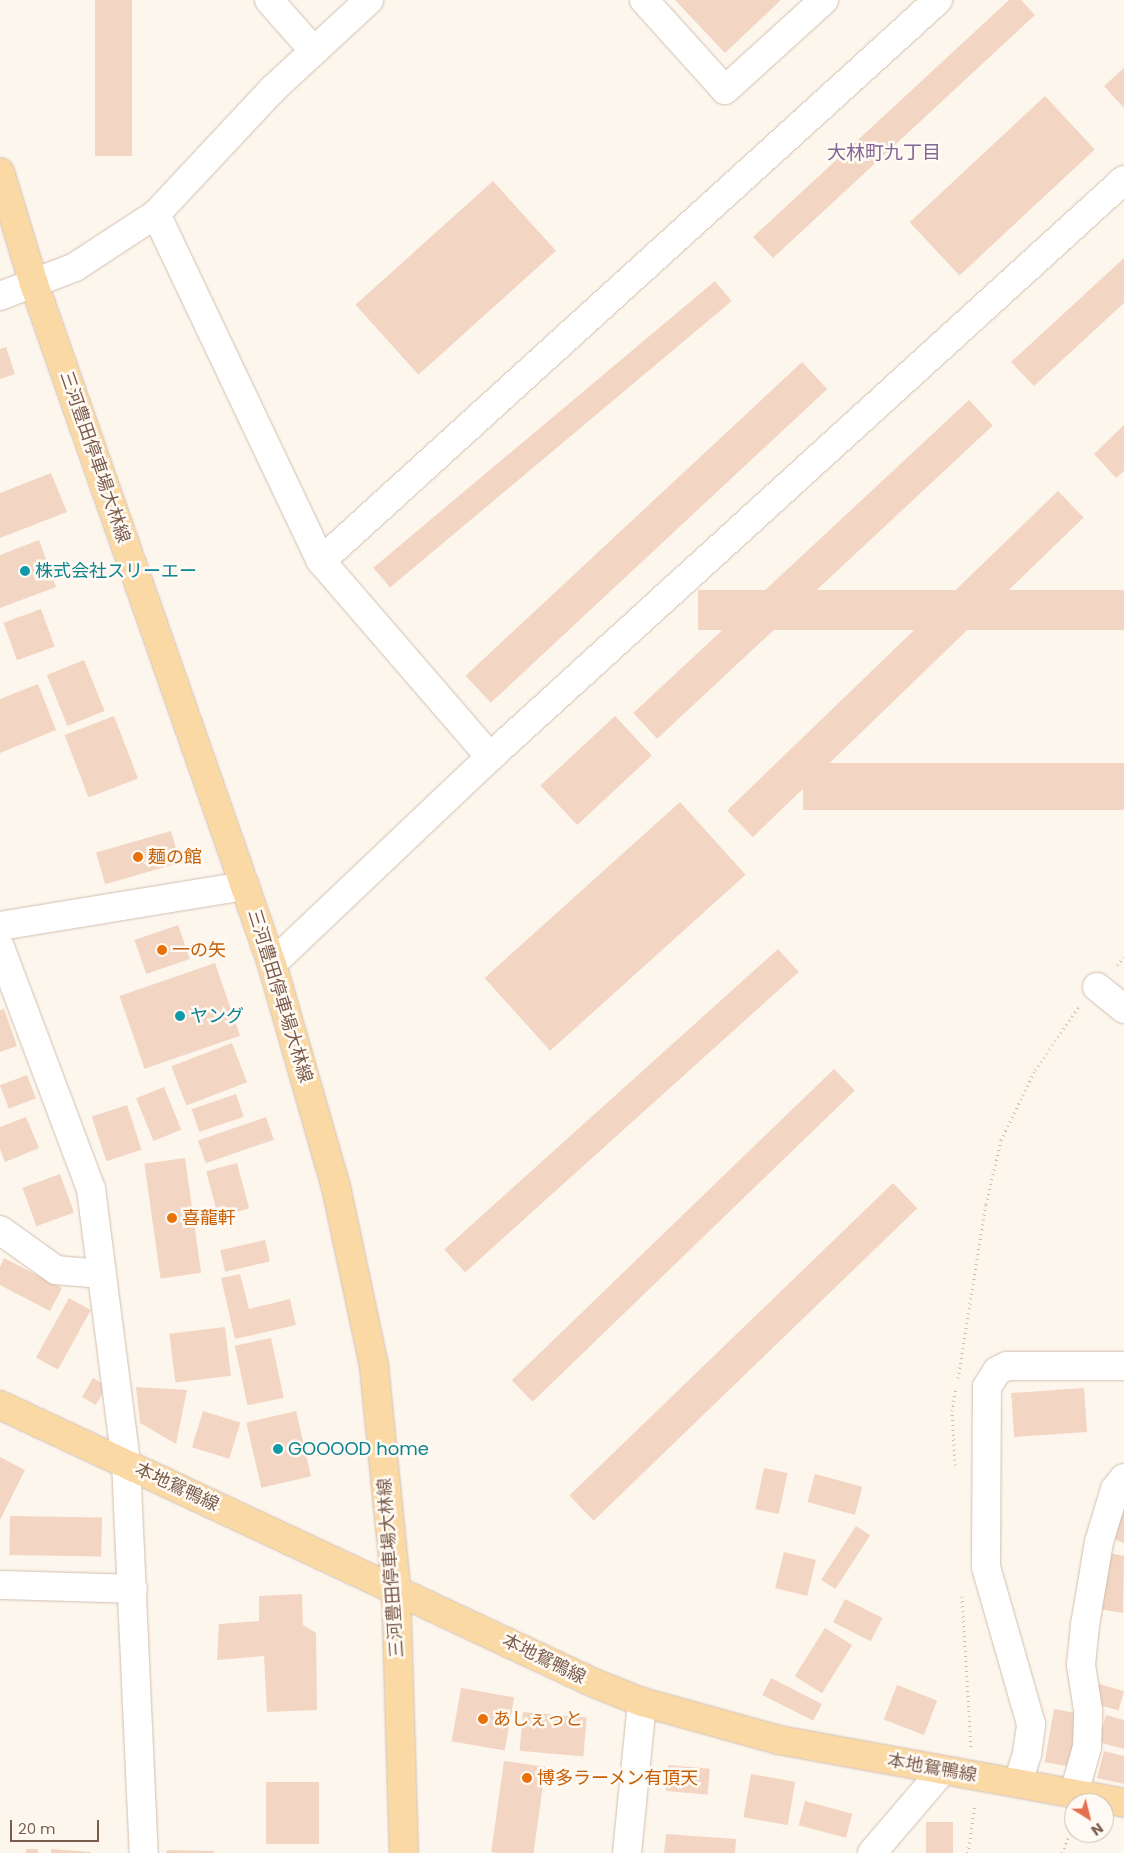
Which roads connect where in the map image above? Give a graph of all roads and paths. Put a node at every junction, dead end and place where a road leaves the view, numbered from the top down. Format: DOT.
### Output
graph roads {
  1 [pos="269,0"];
  2 [pos="369,0"];
  3 [pos="644,0"];
  4 [pos="824,0"];
  5 [pos="938,0"];
  6 [pos="314,51"];
  7 [pos="0,172"];
  8 [pos="1124,180"];
  9 [pos="156,214"];
  10 [pos="34,284"];
  11 [pos="0,296"];
  12 [pos="321,560"];
  13 [pos="490,757"];
  14 [pos="245,886"];
  15 [pos="0,926"];
  16 [pos="0,946"];
  17 [pos="1124,957"];
  18 [pos="272,964"];
  19 [pos="1097,988"];
  20 [pos="1124,1009"];
  21 [pos="986,1204"];
  22 [pos="0,1230"];
  23 [pos="102,1274"];
  24 [pos="1124,1366"];
  25 [pos="0,1405"];
  26 [pos="126,1463"];
  27 [pos="1124,1478"];
  28 [pos="0,1585"];
  29 [pos="396,1588"];
  30 [pos="133,1589"];
  31 [pos="642,1702"];
  32 [pos="942,1771"];
  33 [pos="1018,1783"];
  34 [pos="979,1788"];
  35 [pos="1062,1791"];
  36 [pos="1124,1802"];
  37 [pos="144,1853"];
  38 [pos="404,1853"];
  39 [pos="627,1853"];
  40 [pos="872,1853"];
  41 [pos="968,1853"];
  1 -- 6 [label="street"];
  2 -- 6 [label="street"];
  3 -- 4 [label="street"];
  5 -- 12 [label="street"];
  6 -- 9 [label="street"];
  7 -- 10 [label="main road, 三河豊田停車場大林線"];
  8 -- 13 [label="street"];
  9 -- 10 [label="street"];
  9 -- 12 [label="street"];
  10 -- 11 [label="street"];
  10 -- 14 [label="main road, 三河豊田停車場大林線"];
  12 -- 13 [label="street"];
  13 -- 18 [label="street"];
  14 -- 15 [label="street"];
  14 -- 18 [label="main road, 三河豊田停車場大林線"];
  16 -- 23 [label="street"];
  17 -- 19 [label="path"];
  18 -- 29 [label="main road, 三河豊田停車場大林線"];
  19 -- 20 [label="street"];
  19 -- 21 [label="path"];
  22 -- 23 [label="street"];
  23 -- 26 [label="street"];
  24 -- 33 [label="street"];
  25 -- 26 [label="main road, 本地鴛鴨線"];
  26 -- 29 [label="main road, 本地鴛鴨線"];
  26 -- 30 [label="street"];
  27 -- 35 [label="street"];
  28 -- 30 [label="street"];
  29 -- 31 [label="main road, 本地鴛鴨線"];
  29 -- 38 [label="main road, 三河豊田停車場大林線"];
  30 -- 37 [label="street"];
  31 -- 32 [label="main road, 本地鴛鴨線"];
  31 -- 39 [label="street"];
  32 -- 34 [label="main road, 本地鴛鴨線"];
  32 -- 40 [label="street"];
  33 -- 34 [label="main road, 本地鴛鴨線"];
  33 -- 35 [label="main road, 本地鴛鴨線"];
  34 -- 41 [label="path"];
  35 -- 36 [label="main road, 本地鴛鴨線"];
}
